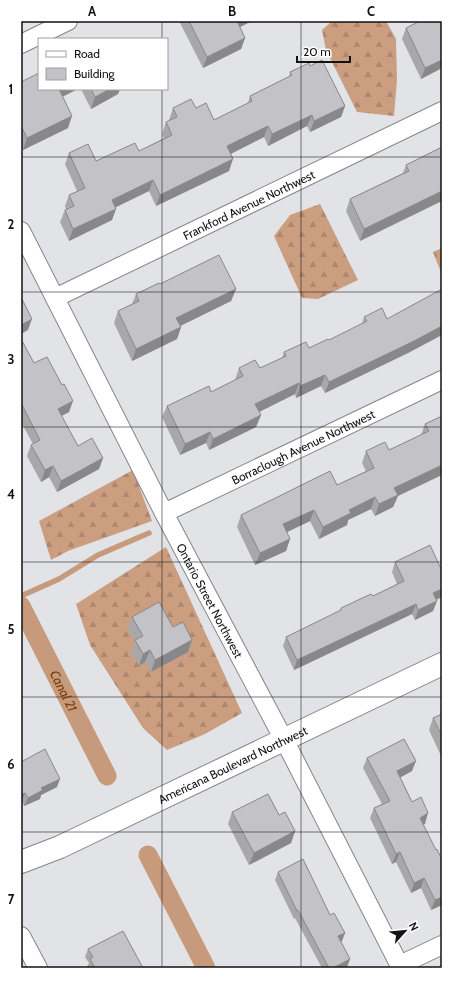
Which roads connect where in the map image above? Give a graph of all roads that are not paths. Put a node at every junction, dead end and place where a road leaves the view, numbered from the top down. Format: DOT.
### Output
graph roads {
  1 [pos="68,21"];
  2 [pos="21,44"];
  3 [pos="442,111"];
  4 [pos="21,231"];
  5 [pos="55,298"];
  6 [pos="442,380"];
  7 [pos="164,512"];
  8 [pos="442,664"];
  9 [pos="284,740"];
  10 [pos="21,862"];
  11 [pos="21,936"];
  12 [pos="442,945"];
  13 [pos="401,967"];
  14 [pos="38,968"];
  1 -- 2 [label="street"];
  3 -- 5 [label="street, Frankford Avenue Northwest"];
  4 -- 5 [label="street, Ontario Street Northwest"];
  5 -- 7 [label="street, Ontario Street Northwest"];
  6 -- 7 [label="street, Borraclough Avenue Northwest"];
  7 -- 9 [label="street, Ontario Street Northwest"];
  8 -- 9 [label="street, Americana Boulevard Northwest"];
  9 -- 10 [label="street, Americana Boulevard Northwest"];
  9 -- 13 [label="street, Ontario Street Northwest"];
  11 -- 14 [label="street"];
  12 -- 13 [label="street"];
}
